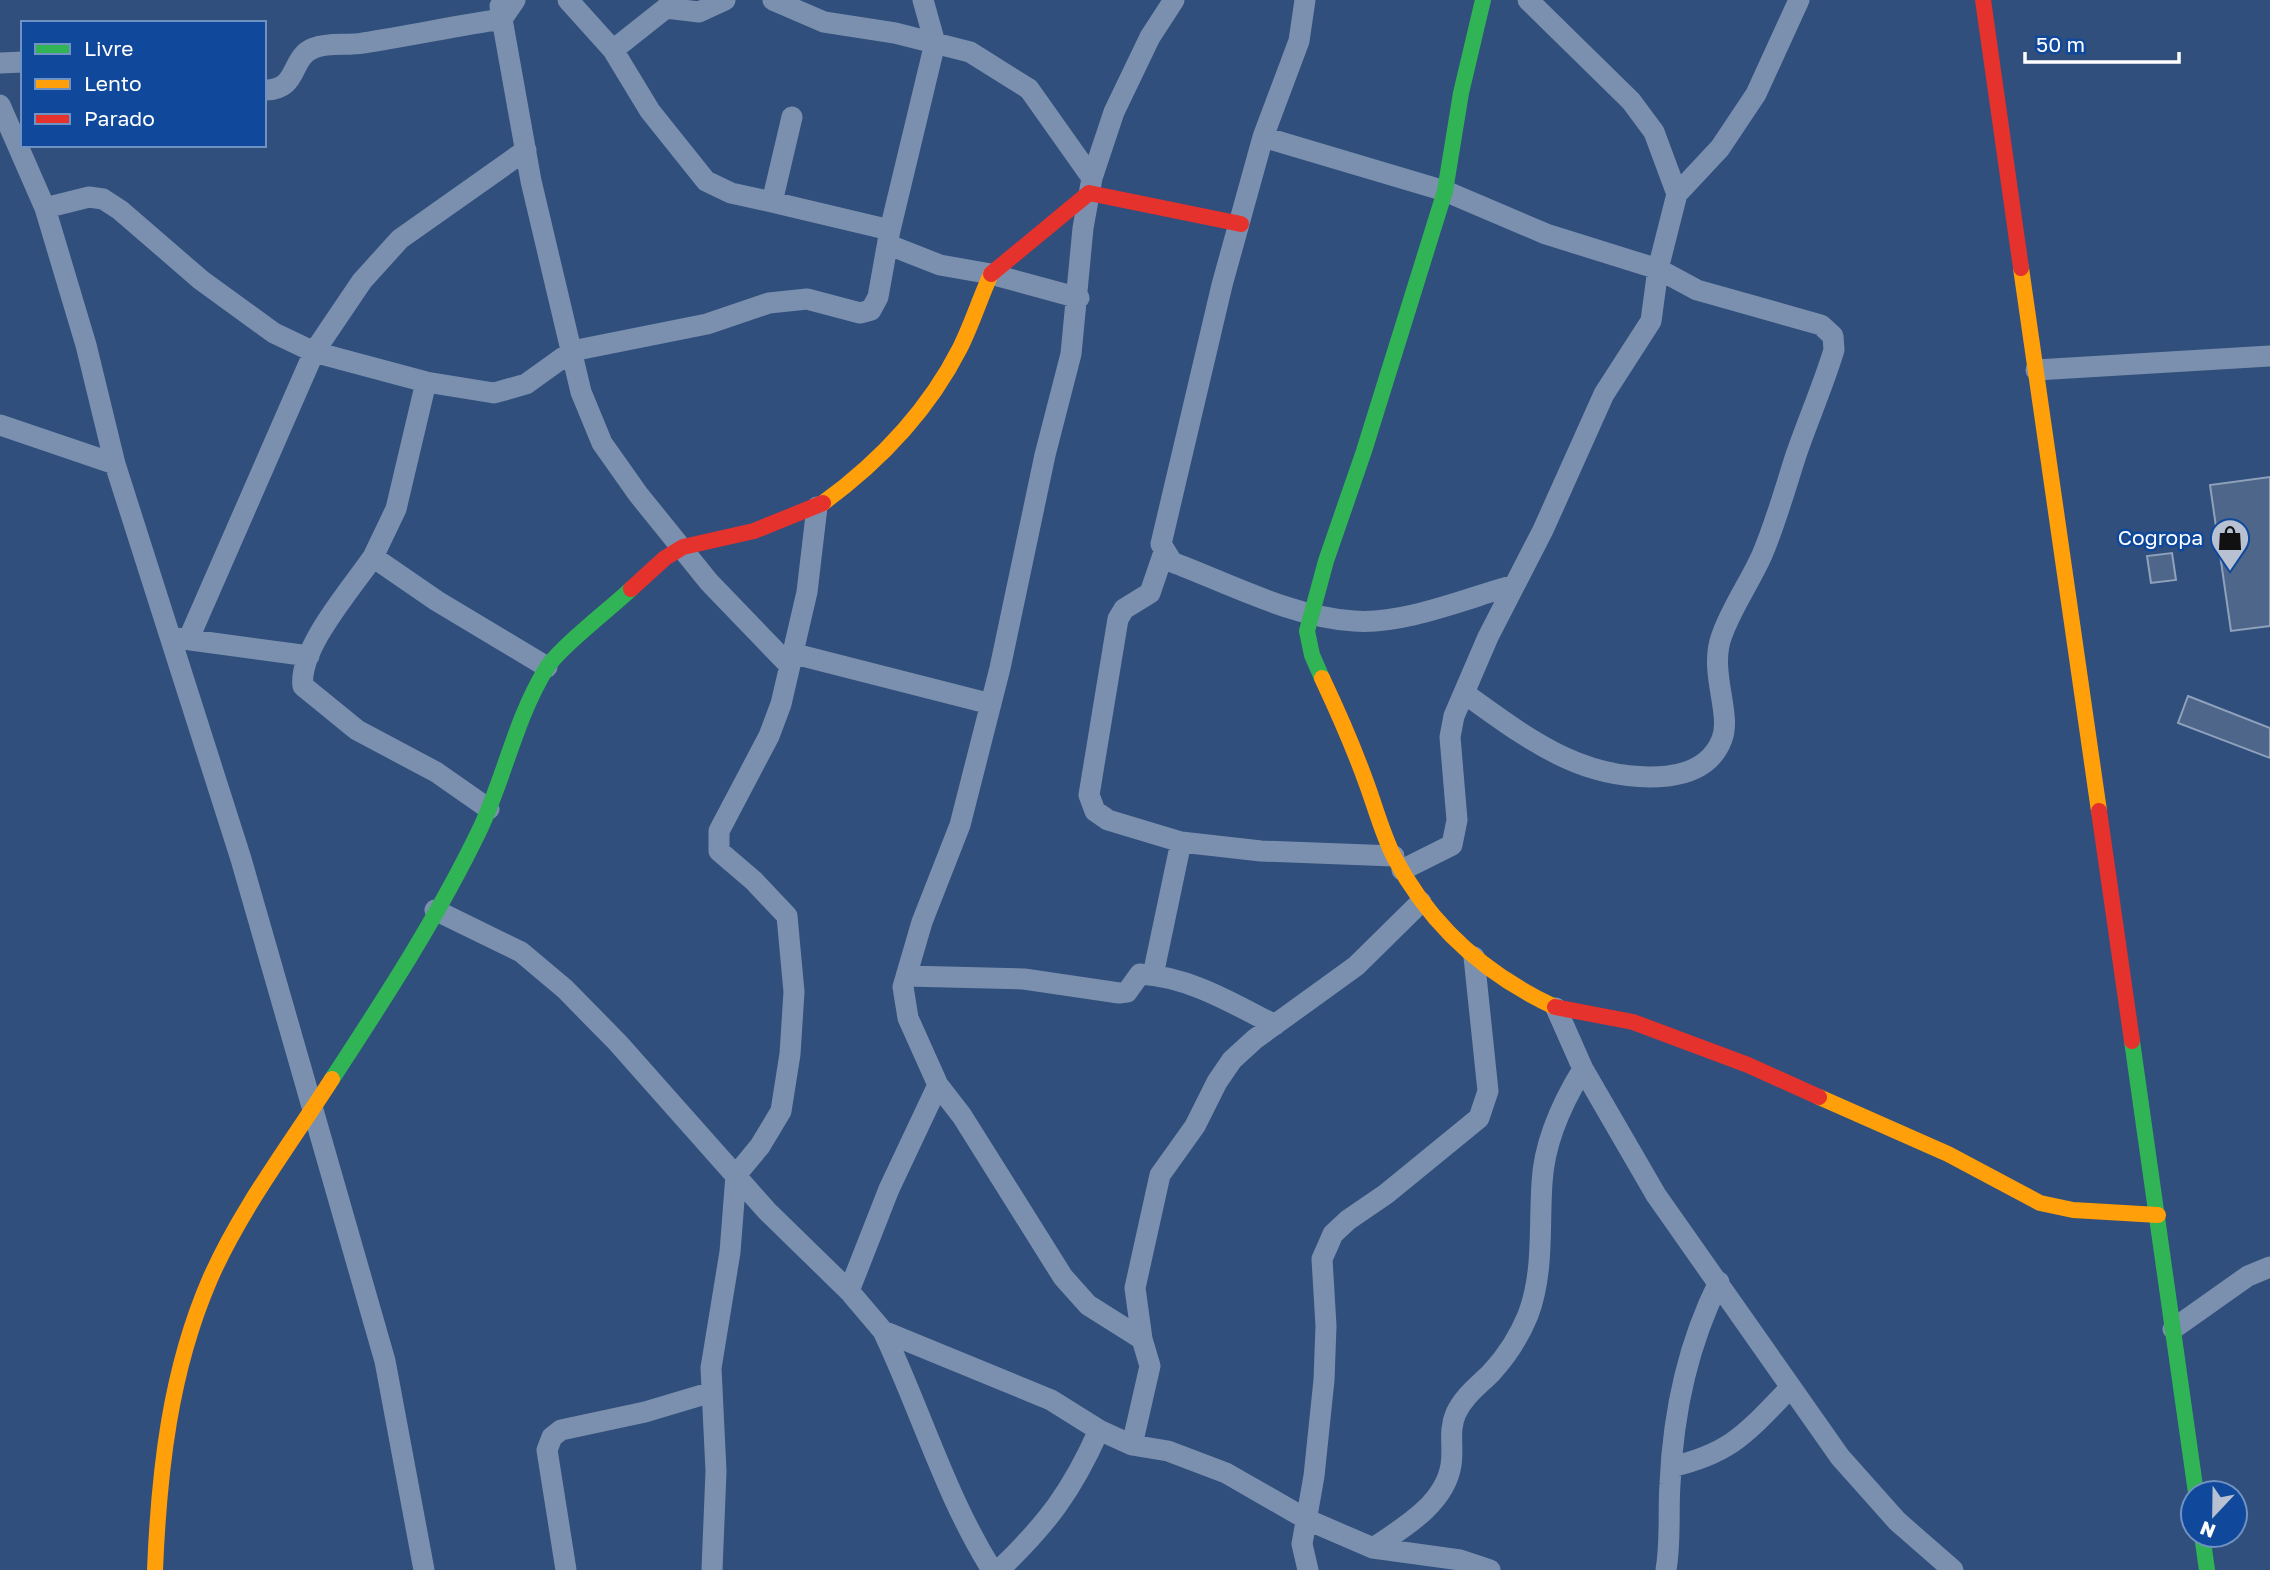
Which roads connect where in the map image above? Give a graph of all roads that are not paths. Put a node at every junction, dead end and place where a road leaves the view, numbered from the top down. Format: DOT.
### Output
graph roads {
  1 [pos="515,0"];
  2 [pos="568,0"];
  3 [pos="725,0"];
  4 [pos="773,0"];
  5 [pos="923,0"];
  6 [pos="1174,0"];
  7 [pos="1305,0"];
  8 [pos="1483,0"];
  9 [pos="1528,0"];
  10 [pos="1799,0"];
  11 [pos="1983,0"];
  12 [pos="501,10"];
  13 [pos="935,43"];
  14 [pos="613,50"];
  15 [pos="21,62"];
  16 [pos="0,63"];
  17 [pos="266,90"];
  18 [pos="0,105"];
  19 [pos="792,117"];
  20 [pos="1262,138"];
  21 [pos="526,150"];
  22 [pos="1091,185"];
  23 [pos="1445,191"];
  24 [pos="1677,194"];
  25 [pos="772,202"];
  26 [pos="45,208"];
  27 [pos="1241,224"];
  28 [pos="889,237"];
  29 [pos="1658,269"];
  30 [pos="991,274"];
  31 [pos="1079,298"];
  32 [pos="572,351"];
  33 [pos="314,352"];
  34 [pos="2270,356"];
  35 [pos="2036,370"];
  36 [pos="426,382"];
  37 [pos="0,425"];
  38 [pos="116,464"];
  39 [pos="817,507"];
  40 [pos="683,547"];
  41 [pos="1164,552"];
  42 [pos="373,557"];
  43 [pos="1514,586"];
  44 [pos="1312,615"];
  45 [pos="181,638"];
  46 [pos="309,656"];
  47 [pos="790,659"];
  48 [pos="547,667"];
  49 [pos="1464,693"];
  50 [pos="991,704"];
  51 [pos="489,809"];
  52 [pos="1181,842"];
  53 [pos="1398,863"];
  54 [pos="1421,902"];
  55 [pos="435,910"];
  56 [pos="1474,957"];
  57 [pos="1153,975"];
  58 [pos="906,976"];
  59 [pos="1556,1008"];
  60 [pos="1275,1025"];
  61 [pos="1583,1069"];
  62 [pos="938,1085"];
  63 [pos="311,1111"];
  64 [pos="736,1175"];
  65 [pos="2158,1215"];
  66 [pos="2270,1267"];
  67 [pos="1719,1282"];
  68 [pos="849,1292"];
  69 [pos="2173,1329"];
  70 [pos="883,1331"];
  71 [pos="1142,1339"];
  72 [pos="1791,1387"];
  73 [pos="712,1392"];
  74 [pos="1099,1430"];
  75 [pos="1132,1444"];
  76 [pos="1671,1467"];
  77 [pos="2194,1479"];
  78 [pos="1308,1520"];
  79 [pos="1373,1548"];
  80 [pos="2204,1549"];
  81 [pos="1305,1569"];
  82 [pos="155,1570"];
  83 [pos="424,1570"];
  84 [pos="566,1570"];
  85 [pos="712,1570"];
  86 [pos="992,1570"];
  87 [pos="999,1570"];
  88 [pos="1490,1570"];
  89 [pos="1666,1570"];
  90 [pos="1953,1570"];
  91 [pos="2207,1570"];
  1 -- 12 [label="street"];
  2 -- 14 [label="street"];
  3 -- 14 [label="street"];
  4 -- 13 [label="street"];
  5 -- 13 [label="street"];
  6 -- 22 [label="street"];
  7 -- 20 [label="street"];
  8 -- 23 [label="street"];
  9 -- 24 [label="street"];
  10 -- 24 [label="street"];
  11 -- 35 [label="street"];
  12 -- 17 [label="street"];
  12 -- 21 [label="street"];
  13 -- 22 [label="street"];
  13 -- 28 [label="street"];
  14 -- 25 [label="street"];
  15 -- 16 [label="street"];
  18 -- 26 [label="street"];
  19 -- 25 [label="street"];
  20 -- 23 [label="street"];
  20 -- 27 [label="street"];
  21 -- 32 [label="street"];
  21 -- 33 [label="street"];
  22 -- 27 [label="street"];
  22 -- 30 [label="street"];
  22 -- 31 [label="street"];
  23 -- 29 [label="street"];
  23 -- 44 [label="street"];
  24 -- 29 [label="street"];
  25 -- 28 [label="street"];
  26 -- 33 [label="street"];
  26 -- 38 [label="street"];
  27 -- 41 [label="street"];
  28 -- 30 [label="street"];
  28 -- 32 [label="street"];
  29 -- 43 [label="street"];
  29 -- 49 [label="street"];
  30 -- 31 [label="street"];
  30 -- 39 [label="street"];
  31 -- 50 [label="street"];
  32 -- 36 [label="street"];
  32 -- 40 [label="street"];
  33 -- 36 [label="street"];
  33 -- 45 [label="street"];
  34 -- 35 [label="street"];
  35 -- 65 [label="street"];
  36 -- 42 [label="street"];
  37 -- 38 [label="street"];
  38 -- 45 [label="street"];
  39 -- 40 [label="street"];
  39 -- 47 [label="street"];
  40 -- 47 [label="street"];
  40 -- 48 [label="street"];
  41 -- 44 [label="street"];
  41 -- 52 [label="street"];
  42 -- 46 [label="street"];
  42 -- 48 [label="street"];
  43 -- 44 [label="street"];
  43 -- 49 [label="street"];
  44 -- 53 [label="street"];
  45 -- 46 [label="street"];
  45 -- 63 [label="street"];
  46 -- 51 [label="street"];
  47 -- 50 [label="street"];
  47 -- 64 [label="street"];
  48 -- 51 [label="street"];
  49 -- 53 [label="street"];
  50 -- 58 [label="street"];
  51 -- 55 [label="street"];
  52 -- 53 [label="street"];
  52 -- 57 [label="street"];
  53 -- 54 [label="street"];
  54 -- 56 [label="street"];
  54 -- 60 [label="street"];
  55 -- 63 [label="street"];
  55 -- 64 [label="street"];
  56 -- 59 [label="street"];
  56 -- 78 [label="street"];
  57 -- 58 [label="street"];
  57 -- 60 [label="street"];
  58 -- 62 [label="street"];
  59 -- 61 [label="street"];
  59 -- 65 [label="street"];
  60 -- 71 [label="street"];
  61 -- 67 [label="street"];
  61 -- 79 [label="street"];
  62 -- 68 [label="street"];
  62 -- 71 [label="street"];
  63 -- 82 [label="street"];
  63 -- 83 [label="street"];
  64 -- 68 [label="street"];
  64 -- 73 [label="street"];
  65 -- 69 [label="street"];
  66 -- 69 [label="street"];
  67 -- 72 [label="street"];
  67 -- 76 [label="street"];
  68 -- 70 [label="street"];
  69 -- 77 [label="street"];
  70 -- 74 [label="street"];
  70 -- 86 [label="street"];
  71 -- 75 [label="street"];
  72 -- 76 [label="street"];
  72 -- 90 [label="street"];
  73 -- 84 [label="street"];
  73 -- 85 [label="street"];
  74 -- 75 [label="street"];
  74 -- 87 [label="street"];
  75 -- 78 [label="street"];
  76 -- 89 [label="street"];
  78 -- 79 [label="street"];
  78 -- 81 [label="street"];
  79 -- 88 [label="street"];
  80 -- 91 [label="street"];
}
